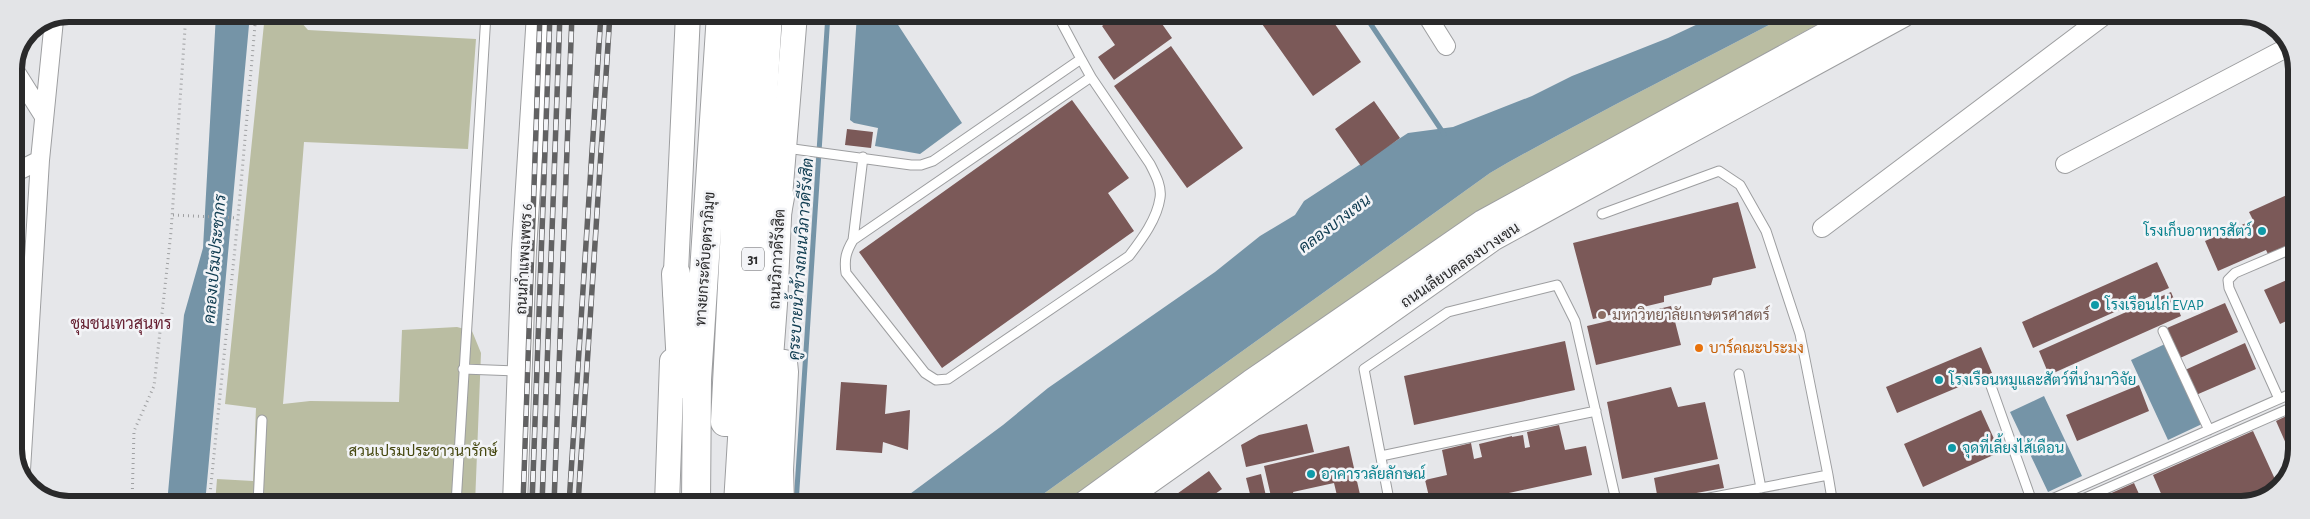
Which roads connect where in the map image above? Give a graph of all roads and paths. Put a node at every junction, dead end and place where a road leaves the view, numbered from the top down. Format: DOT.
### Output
graph roads {
  1 [pos="185,22"];
  2 [pos="255,22"];
  3 [pos="486,22"];
  4 [pos="538,22"];
  5 [pos="688,22"];
  6 [pos="705,22"];
  7 [pos="720,22"];
  8 [pos="746,22"];
  9 [pos="768,22"];
  10 [pos="795,22"];
  11 [pos="1060,22"];
  12 [pos="1431,22"];
  13 [pos="1848,22"];
  14 [pos="1890,22"];
  15 [pos="2096,22"];
  16 [pos="53,26"];
  17 [pos="1446,46"];
  18 [pos="2283,50"];
  19 [pos="1081,59"];
  20 [pos="1092,78"];
  21 [pos="22,82"];
  22 [pos="43,115"];
  23 [pos="796,149"];
  24 [pos="863,157"];
  25 [pos="40,160"];
  26 [pos="2065,164"];
  27 [pos="22,169"];
  28 [pos="780,197"];
  29 [pos="1602,214"];
  30 [pos="173,215"];
  31 [pos="236,218"];
  32 [pos="1822,228"];
  33 [pos="853,240"];
  34 [pos="2287,251"];
  35 [pos="33,269"];
  36 [pos="23,273"];
  37 [pos="676,274"];
  38 [pos="775,304"];
  39 [pos="2163,332"];
  40 [pos="23,353"];
  41 [pos="464,369"];
  42 [pos="520,371"];
  43 [pos="1739,374"];
  44 [pos="1991,386"];
  45 [pos="746,387"];
  46 [pos="2288,395"];
  47 [pos="2279,399"];
  48 [pos="2288,409"];
  49 [pos="1596,411"];
  50 [pos="262,420"];
  51 [pos="685,423"];
  52 [pos="2209,430"];
  53 [pos="1381,456"];
  54 [pos="1828,475"];
  55 [pos="1761,488"];
  56 [pos="132,496"];
  57 [pos="210,496"];
  58 [pos="258,496"];
  59 [pos="456,496"];
  60 [pos="514,496"];
  61 [pos="667,496"];
  62 [pos="685,496"];
  63 [pos="696,496"];
  64 [pos="722,496"];
  65 [pos="739,496"];
  66 [pos="761,496"];
  67 [pos="782,496"];
  68 [pos="1094,496"];
  69 [pos="1129,496"];
  70 [pos="1388,496"];
  71 [pos="1615,496"];
  72 [pos="1720,496"];
  73 [pos="1832,496"];
  74 [pos="2030,496"];
  75 [pos="2059,496"];
  76 [pos="2090,496"];
  1 -- 30 [label="path"];
  2 -- 31 [label="path"];
  3 -- 41 [label="lane"];
  4 -- 42 [label="main road, ถนนกำแพงเพชร 6"];
  5 -- 37 [label="main road"];
  6 -- 51 [label="highway"];
  7 -- 63 [label="highway, ทางยกระดับอุตราภิมุข"];
  8 -- 64 [label="highway, ทางยกระดับอุตราภิมุข / 31"];
  9 -- 45 [label="highway, ถนนวิภาวดีรังสิต / 31"];
  10 -- 23 [label="main road, ถนนวิภาวดีรังสิต / 31"];
  11 -- 19 [label="lane"];
  12 -- 17 [label="street"];
  13 -- 68 [label="main road, ถนนเลียบคลองบางเขน"];
  14 -- 69 [label="main road, ถนนเลียบคลองบางเขน"];
  15 -- 32 [label="street"];
  16 -- 22 [label="street"];
  18 -- 26 [label="street"];
  19 -- 20 [label="lane"];
  19 -- 24 [label="lane"];
  20 -- 33 [label="lane"];
  20 -- 33 [label="lane"];
  21 -- 22 [label="street"];
  22 -- 25 [label="street"];
  23 -- 24 [label="lane"];
  23 -- 28 [label="main road, ถนนวิภาวดีรังสิต / 31"];
  24 -- 33 [label="lane"];
  25 -- 27 [label="street"];
  25 -- 35 [label="street"];
  28 -- 38 [label="main road, ถนนวิภาวดีรังสิต / 31"];
  28 -- 45 [label="highway"];
  29 -- 54 [label="lane"];
  30 -- 31 [label="path"];
  30 -- 56 [label="path"];
  31 -- 57 [label="path"];
  34 -- 47 [label="lane"];
  35 -- 36 [label="street"];
  35 -- 40 [label="street"];
  37 -- 51 [label="highway"];
  37 -- 61 [label="main road"];
  38 -- 66 [label="main road, ถนนวิภาวดีรังสิต / 31"];
  38 -- 67 [label="main road"];
  39 -- 52 [label="lane"];
  41 -- 42 [label="lane"];
  41 -- 59 [label="lane"];
  42 -- 60 [label="main road, ถนนกำแพงเพชร 6"];
  43 -- 55 [label="lane"];
  44 -- 74 [label="lane"];
  45 -- 65 [label="highway, ถนนวิภาวดีรังสิต / 31"];
  46 -- 47 [label="lane"];
  47 -- 52 [label="lane"];
  48 -- 76 [label="lane"];
  49 -- 53 [label="lane"];
  49 -- 53 [label="lane"];
  49 -- 71 [label="lane"];
  50 -- 58 [label="lane"];
  51 -- 62 [label="highway"];
  52 -- 75 [label="lane"];
  53 -- 70 [label="lane"];
  54 -- 55 [label="lane"];
  54 -- 73 [label="lane"];
  55 -- 72 [label="lane"];
}
